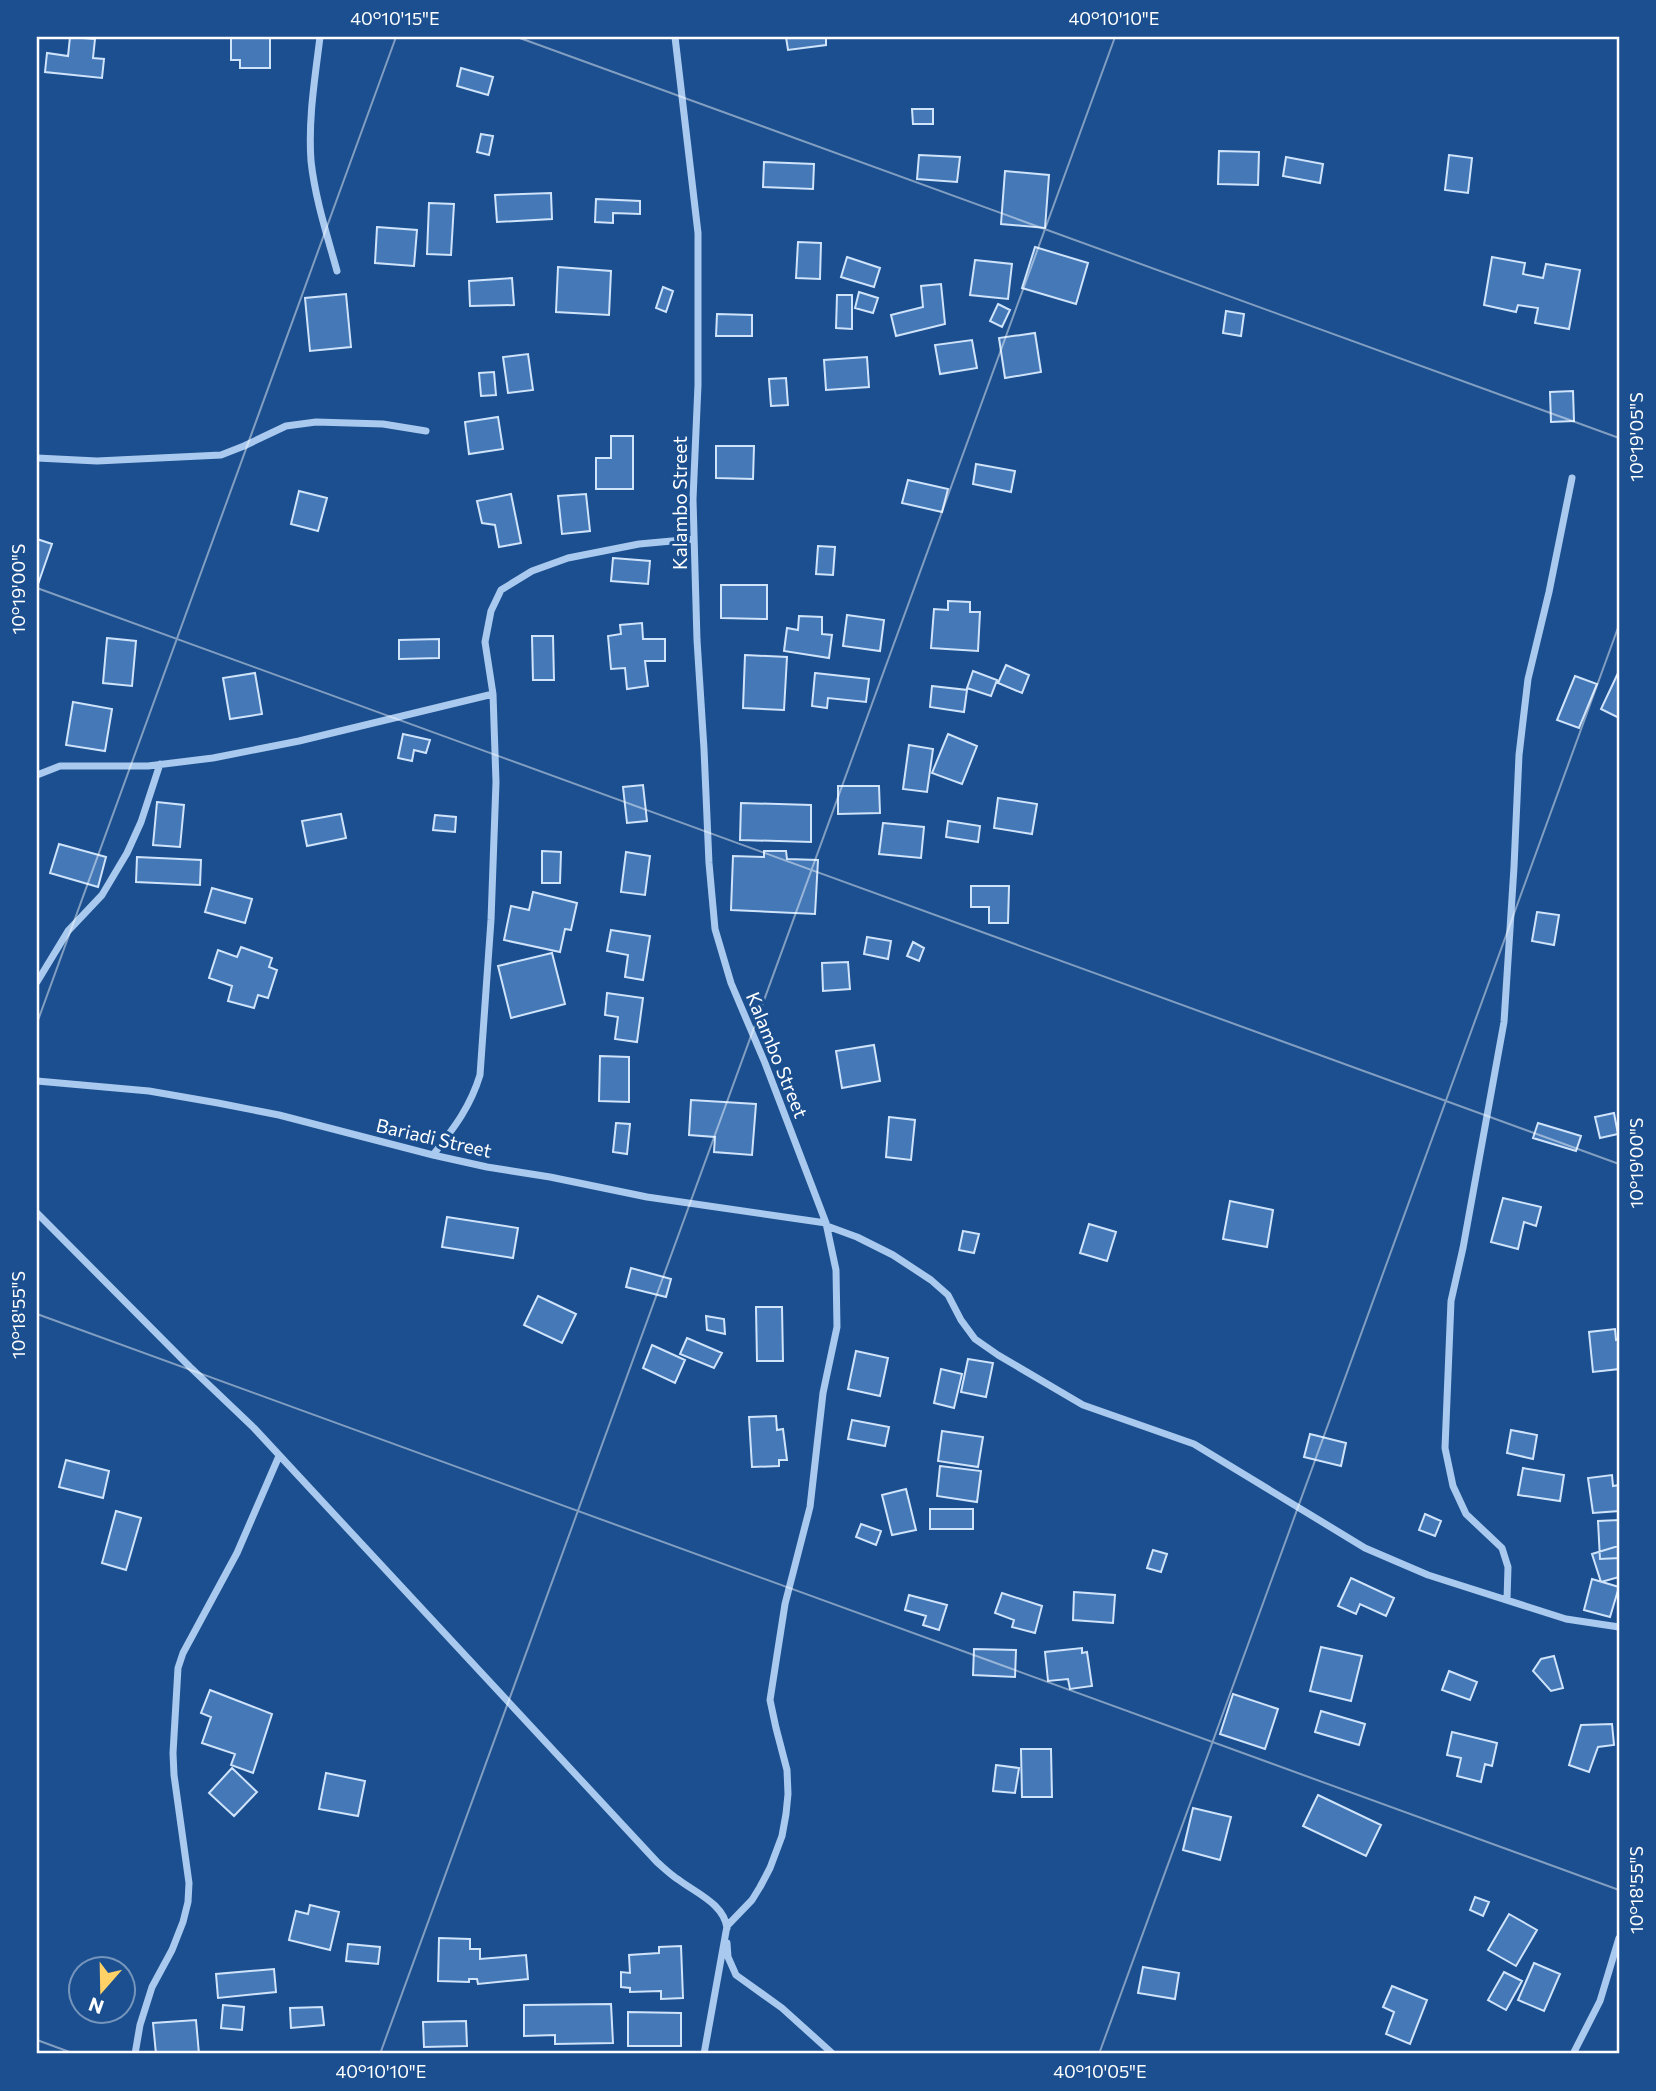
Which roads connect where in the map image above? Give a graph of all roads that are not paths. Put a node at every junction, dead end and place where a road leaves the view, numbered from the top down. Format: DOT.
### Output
graph roads {
  1 [pos="320,37"];
  2 [pos="676,37"];
  3 [pos="337,271"];
  4 [pos="426,430"];
  5 [pos="37,458"];
  6 [pos="1572,478"];
  7 [pos="694,539"];
  8 [pos="493,694"];
  9 [pos="160,764"];
  10 [pos="37,775"];
  11 [pos="37,982"];
  12 [pos="37,1081"];
  13 [pos="433,1156"];
  14 [pos="37,1213"];
  15 [pos="827,1224"];
  16 [pos="279,1456"];
  17 [pos="1507,1600"];
  18 [pos="1619,1627"];
  19 [pos="727,1926"];
  20 [pos="1619,1938"];
  21 [pos="135,2054"];
  22 [pos="704,2054"];
  23 [pos="833,2054"];
  24 [pos="1573,2054"];
  1 -- 3 [label="street"];
  2 -- 7 [label="street, Kalambo Street"];
  4 -- 5 [label="street"];
  6 -- 17 [label="street"];
  7 -- 8 [label="street"];
  7 -- 15 [label="street, Kalambo Street"];
  8 -- 9 [label="street"];
  8 -- 13 [label="street"];
  9 -- 10 [label="street"];
  9 -- 11 [label="street"];
  12 -- 13 [label="street, Bariadi Street"];
  13 -- 15 [label="street, Bariadi Street"];
  14 -- 16 [label="street"];
  15 -- 17 [label="street, Bariadi Street"];
  15 -- 19 [label="street, Kalambo Street"];
  16 -- 19 [label="street"];
  16 -- 21 [label="street"];
  17 -- 18 [label="street, Bariadi Street"];
  19 -- 22 [label="street"];
  19 -- 23 [label="street"];
  20 -- 24 [label="street"];
}
